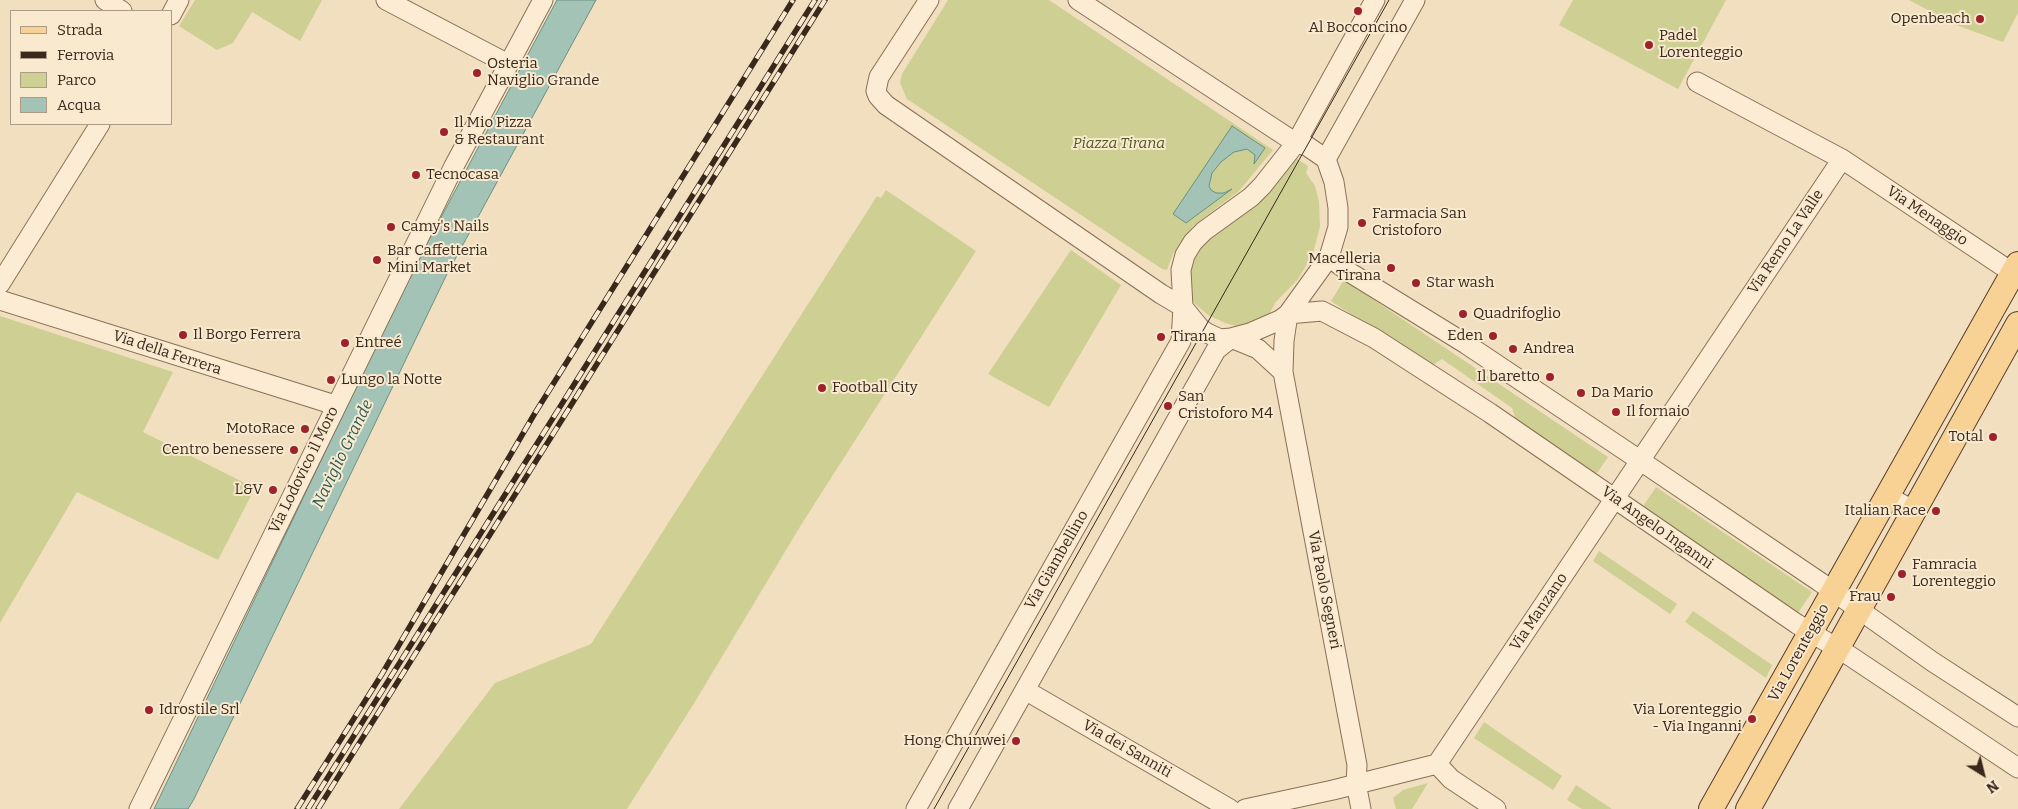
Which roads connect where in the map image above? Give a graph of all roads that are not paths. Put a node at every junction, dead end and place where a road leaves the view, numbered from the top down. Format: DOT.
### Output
graph roads {
  1 [pos="104,0"];
  2 [pos="179,0"];
  3 [pos="386,0"];
  4 [pos="543,0"];
  5 [pos="929,0"];
  6 [pos="1078,0"];
  7 [pos="1376,0"];
  8 [pos="1415,0"];
  9 [pos="120,10"];
  10 [pos="172,13"];
  11 [pos="508,64"];
  12 [pos="1697,82"];
  13 [pos="99,125"];
  14 [pos="1296,143"];
  15 [pos="1326,158"];
  16 [pos="1842,159"];
  17 [pos="1330,257"];
  18 [pos="2016,268"];
  19 [pos="0,284"];
  20 [pos="0,300"];
  21 [pos="1183,308"];
  22 [pos="1288,314"];
  23 [pos="2018,324"];
  24 [pos="1231,338"];
  25 [pos="1283,372"];
  26 [pos="336,406"];
  27 [pos="1640,461"];
  28 [pos="1887,496"];
  29 [pos="1615,499"];
  30 [pos="1913,510"];
  31 [pos="1834,591"];
  32 [pos="1858,609"];
  33 [pos="1811,632"];
  34 [pos="1838,648"];
  35 [pos="1025,690"];
  36 [pos="2018,717"];
  37 [pos="1437,764"];
  38 [pos="2018,768"];
  39 [pos="1356,783"];
  40 [pos="1726,783"];
  41 [pos="1751,804"];
  42 [pos="138,809"];
  43 [pos="916,809"];
  44 [pos="958,809"];
  45 [pos="1230,809"];
  46 [pos="1245,809"];
  47 [pos="1361,809"];
  48 [pos="1496,809"];
  49 [pos="1711,809"];
  1 -- 9 [label="street"];
  2 -- 10 [label="street"];
  3 -- 11 [label="street"];
  4 -- 11 [label="street, Via Lodovico il Moro"];
  5 -- 21 [label="street"];
  6 -- 14 [label="street"];
  7 -- 14 [label="street"];
  8 -- 15 [label="street"];
  11 -- 26 [label="street, Via Lodovico il Moro"];
  12 -- 16 [label="street"];
  13 -- 19 [label="street"];
  14 -- 15 [label="street"];
  14 -- 21 [label="street"];
  15 -- 17 [label="street"];
  16 -- 18 [label="street, Via Menaggio"];
  16 -- 27 [label="street, Via Remo La Valle"];
  17 -- 22 [label="street"];
  17 -- 27 [label="street"];
  18 -- 28 [label="main road, Via Lorenteggio"];
  20 -- 26 [label="street, Via della Ferrera"];
  21 -- 24 [label="street"];
  21 -- 43 [label="street, Via Giambellino"];
  22 -- 24 [label="street"];
  22 -- 25 [label="street, Via Paolo Segneri"];
  22 -- 29 [label="street, Via Angelo Inganni"];
  23 -- 30 [label="main road, Via Lorenteggio"];
  24 -- 25 [label="street"];
  24 -- 35 [label="street"];
  25 -- 39 [label="street, Via Paolo Segneri"];
  26 -- 42 [label="street, Via Lodovico il Moro"];
  27 -- 29 [label="street, Via Manzano"];
  27 -- 31 [label="street"];
  28 -- 30 [label="street"];
  28 -- 31 [label="main road, Via Lorenteggio"];
  29 -- 33 [label="street, Via Angelo Inganni"];
  29 -- 37 [label="street, Via Manzano"];
  30 -- 32 [label="main road, Via Lorenteggio"];
  31 -- 32 [label="street"];
  31 -- 33 [label="main road, Via Lorenteggio"];
  32 -- 34 [label="main road, Via Lorenteggio"];
  32 -- 36 [label="street"];
  33 -- 34 [label="street, Via Angelo Inganni"];
  33 -- 40 [label="main road, Via Lorenteggio"];
  34 -- 38 [label="street, Via Angelo Inganni"];
  34 -- 41 [label="main road, Via Lorenteggio"];
  35 -- 44 [label="street"];
  35 -- 45 [label="street, Via dei Sanniti"];
  37 -- 39 [label="street"];
  37 -- 48 [label="street"];
  39 -- 46 [label="street"];
  39 -- 47 [label="street, Via Paolo Segneri"];
  40 -- 41 [label="main road"];
  40 -- 49 [label="main road, Via Lorenteggio"];
}
